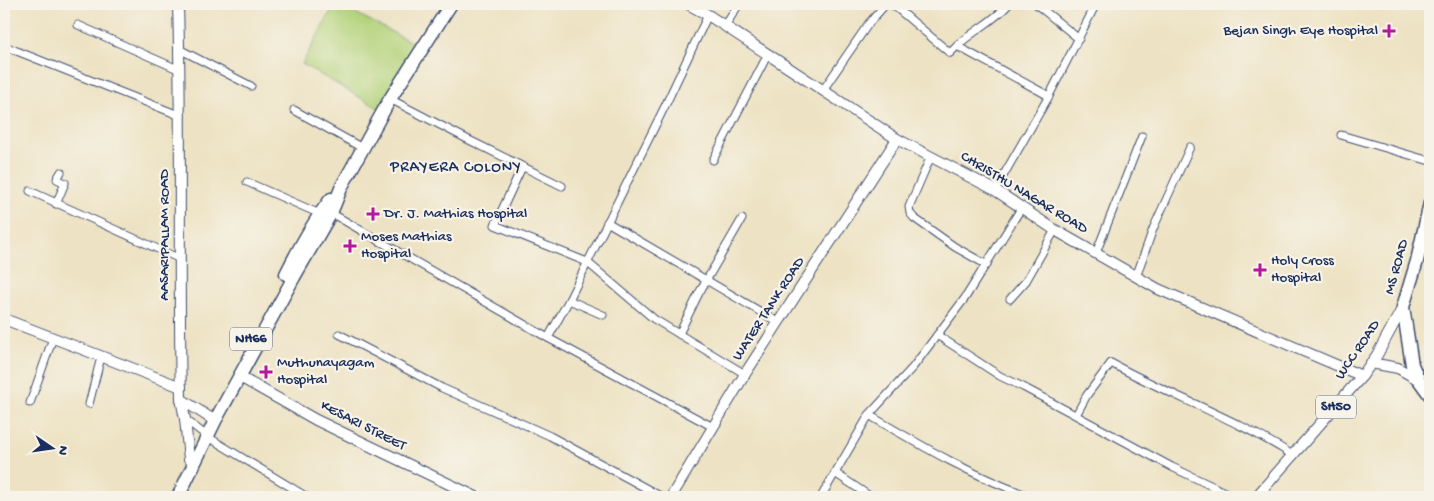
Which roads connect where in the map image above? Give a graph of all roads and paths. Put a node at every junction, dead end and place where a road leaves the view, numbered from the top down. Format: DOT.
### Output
graph roads {
  1 [pos="178,4"];
  2 [pos="451,4"];
  3 [pos="688,4"];
  4 [pos="739,4"];
  5 [pos="886,4"];
  6 [pos="892,4"];
  7 [pos="1010,4"];
  8 [pos="1036,4"];
  9 [pos="1096,4"];
  10 [pos="708,15"];
  11 [pos="78,25"];
  12 [pos="725,26"];
  13 [pos="1079,39"];
  14 [pos="4,46"];
  15 [pos="957,46"];
  16 [pos="179,50"];
  17 [pos="768,54"];
  18 [pos="180,70"];
  19 [pos="251,86"];
  20 [pos="823,90"];
  21 [pos="1049,96"];
  22 [pos="390,99"];
  23 [pos="294,110"];
  24 [pos="181,116"];
  25 [pos="1341,135"];
  26 [pos="1142,136"];
  27 [pos="897,139"];
  28 [pos="1190,147"];
  29 [pos="364,149"];
  30 [pos="931,156"];
  31 [pos="713,160"];
  32 [pos="1430,161"];
  33 [pos="522,167"];
  34 [pos="61,172"];
  35 [pos="248,182"];
  36 [pos="562,186"];
  37 [pos="995,190"];
  38 [pos="30,191"];
  39 [pos="56,204"];
  40 [pos="1430,204"];
  41 [pos="1022,207"];
  42 [pos="325,213"];
  43 [pos="742,219"];
  44 [pos="607,222"];
  45 [pos="1054,230"];
  46 [pos="1096,253"];
  47 [pos="180,259"];
  48 [pos="587,262"];
  49 [pos="988,265"];
  50 [pos="1136,277"];
  51 [pos="706,280"];
  52 [pos="1010,299"];
  53 [pos="569,300"];
  54 [pos="1403,306"];
  55 [pos="604,315"];
  56 [pos="4,319"];
  57 [pos="778,322"];
  58 [pos="339,334"];
  59 [pos="679,334"];
  60 [pos="937,335"];
  61 [pos="53,338"];
  62 [pos="548,338"];
  63 [pos="102,357"];
  64 [pos="1371,363"];
  65 [pos="745,374"];
  66 [pos="1362,376"];
  67 [pos="240,377"];
  68 [pos="1419,380"];
  69 [pos="181,387"];
  70 [pos="1430,395"];
  71 [pos="181,398"];
  72 [pos="30,403"];
  73 [pos="89,404"];
  74 [pos="869,415"];
  75 [pos="1076,415"];
  76 [pos="185,419"];
  77 [pos="212,420"];
  78 [pos="713,427"];
  79 [pos="205,434"];
  80 [pos="1294,456"];
  81 [pos="192,460"];
  82 [pos="835,473"];
  83 [pos="168,497"];
  84 [pos="178,497"];
  85 [pos="307,497"];
  86 [pos="476,497"];
  87 [pos="662,497"];
  88 [pos="671,497"];
  89 [pos="821,497"];
  90 [pos="871,497"];
  91 [pos="1032,497"];
  92 [pos="1234,497"];
  93 [pos="1256,497"];
  1 -- 16 [label="street, AASARIPALLAM ROAD"];
  2 -- 22 [label="highway, NH66"];
  3 -- 10 [label="street, CHRISTHU NAGAR ROAD"];
  4 -- 12 [label="street"];
  5 -- 20 [label="street"];
  6 -- 15 [label="street"];
  7 -- 15 [label="street"];
  8 -- 13 [label="street"];
  9 -- 13 [label="street"];
  10 -- 12 [label="street, CHRISTHU NAGAR ROAD"];
  10 -- 44 [label="street"];
  11 -- 18 [label="street"];
  12 -- 17 [label="street, CHRISTHU NAGAR ROAD"];
  13 -- 21 [label="street"];
  14 -- 24 [label="street"];
  15 -- 21 [label="street"];
  16 -- 18 [label="street, AASARIPALLAM ROAD"];
  16 -- 19 [label="street"];
  17 -- 20 [label="street, CHRISTHU NAGAR ROAD"];
  17 -- 31 [label="street"];
  18 -- 24 [label="street, AASARIPALLAM ROAD"];
  20 -- 27 [label="street, CHRISTHU NAGAR ROAD"];
  21 -- 37 [label="street"];
  22 -- 29 [label="highway, NH66"];
  22 -- 33 [label="street"];
  23 -- 29 [label="street"];
  24 -- 47 [label="street, AASARIPALLAM ROAD"];
  25 -- 32 [label="street"];
  26 -- 46 [label="street"];
  27 -- 30 [label="street, CHRISTHU NAGAR ROAD"];
  27 -- 57 [label="street, WATER TANK ROAD"];
  28 -- 50 [label="street"];
  29 -- 42 [label="highway, NH66"];
  30 -- 37 [label="street, CHRISTHU NAGAR ROAD"];
  30 -- 49 [label="street"];
  33 -- 36 [label="street"];
  33 -- 48 [label="street"];
  34 -- 39 [label="street"];
  35 -- 42 [label="street"];
  37 -- 41 [label="street, CHRISTHU NAGAR ROAD"];
  38 -- 39 [label="street"];
  39 -- 47 [label="street"];
  40 -- 54 [label="highway, MS ROAD"];
  41 -- 45 [label="street, CHRISTHU NAGAR ROAD"];
  41 -- 49 [label="street"];
  42 -- 62 [label="street"];
  42 -- 67 [label="highway, NH66"];
  42 -- 77 [label="highway, NH66"];
  43 -- 51 [label="street"];
  44 -- 48 [label="street"];
  44 -- 51 [label="street"];
  45 -- 46 [label="street, CHRISTHU NAGAR ROAD"];
  45 -- 52 [label="street"];
  46 -- 50 [label="street, CHRISTHU NAGAR ROAD"];
  47 -- 69 [label="street, AASARIPALLAM ROAD"];
  48 -- 53 [label="street"];
  48 -- 59 [label="street"];
  49 -- 60 [label="street"];
  50 -- 66 [label="street, CHRISTHU NAGAR ROAD"];
  51 -- 57 [label="street"];
  51 -- 59 [label="street"];
  53 -- 55 [label="street"];
  53 -- 62 [label="street"];
  54 -- 64 [label="street, WCC ROAD / SH50"];
  54 -- 68 [label="highway, MS ROAD"];
  56 -- 61 [label="street"];
  57 -- 65 [label="street, WATER TANK ROAD"];
  58 -- 87 [label="street"];
  59 -- 65 [label="street"];
  60 -- 74 [label="street"];
  60 -- 75 [label="street"];
  61 -- 63 [label="street"];
  61 -- 72 [label="street"];
  62 -- 78 [label="street"];
  63 -- 69 [label="street"];
  63 -- 73 [label="street"];
  64 -- 66 [label="street, WCC ROAD / SH50"];
  64 -- 68 [label="street"];
  65 -- 78 [label="street, WATER TANK ROAD"];
  66 -- 80 [label="street, WCC ROAD / SH50"];
  67 -- 77 [label="highway, NH66"];
  67 -- 86 [label="street, KESARI STREET"];
  68 -- 70 [label="highway, MS ROAD"];
  69 -- 71 [label="street, AASARIPALLAM ROAD"];
  71 -- 76 [label="street, AASARIPALLAM ROAD"];
  71 -- 77 [label="street"];
  74 -- 82 [label="street"];
  74 -- 91 [label="street"];
  75 -- 80 [label="street"];
  75 -- 92 [label="street"];
  76 -- 79 [label="street"];
  76 -- 81 [label="street, AASARIPALLAM ROAD"];
  77 -- 79 [label="highway, NH66"];
  78 -- 88 [label="street, WATER TANK ROAD"];
  79 -- 81 [label="highway, NH66"];
  79 -- 85 [label="street"];
  80 -- 93 [label="street, WCC ROAD / SH50"];
  81 -- 83 [label="highway, NH66"];
  81 -- 84 [label="highway, NH66"];
  82 -- 89 [label="street"];
  82 -- 90 [label="street"];
}
